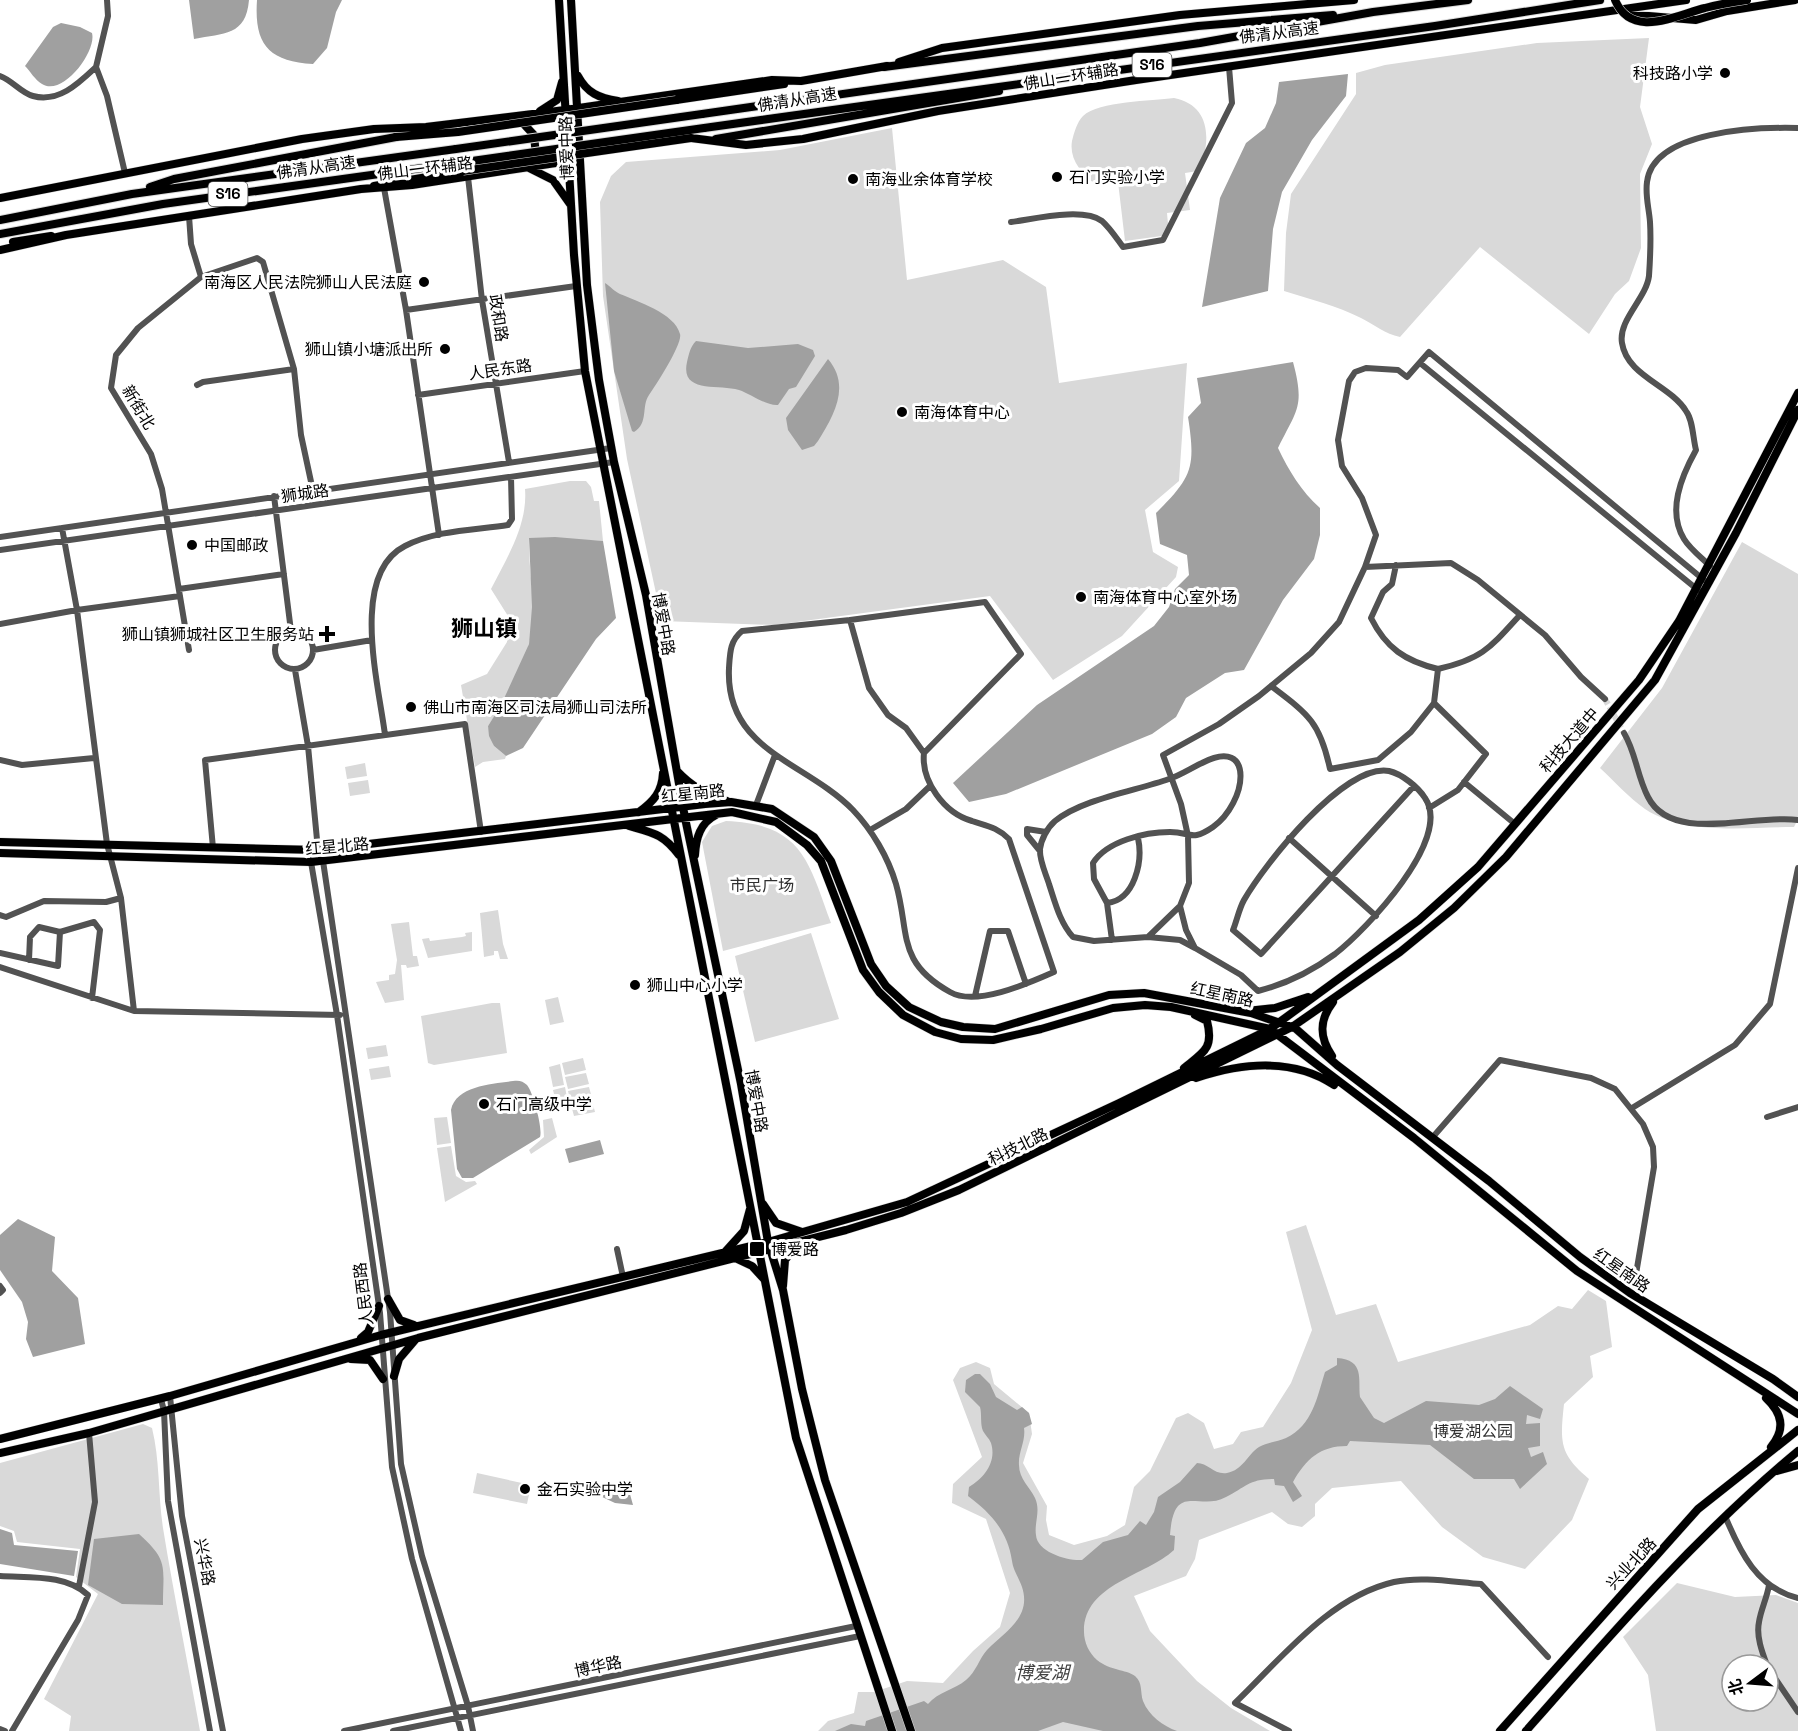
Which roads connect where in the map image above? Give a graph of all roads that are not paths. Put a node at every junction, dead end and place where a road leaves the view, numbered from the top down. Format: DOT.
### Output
graph roads {
  1 [pos="107,0"];
  2 [pos="558,0"];
  3 [pos="571,0"];
  4 [pos="1354,0"];
  5 [pos="1468,0"];
  6 [pos="1600,0"];
  7 [pos="1615,0"];
  8 [pos="1686,0"];
  9 [pos="1747,0"];
  10 [pos="1795,0"];
  11 [pos="1373,12"];
  12 [pos="1609,12"];
  13 [pos="96,67"];
  14 [pos="884,67"];
  15 [pos="1229,67"];
  16 [pos="564,71"];
  17 [pos="576,72"];
  18 [pos="0,76"];
  19 [pos="1057,77"];
  20 [pos="801,81"];
  21 [pos="626,103"];
  22 [pos="578,109"];
  23 [pos="566,110"];
  24 [pos="515,116"];
  25 [pos="1798,128"];
  26 [pos="424,130"];
  27 [pos="396,137"];
  28 [pos="716,139"];
  29 [pos="569,161"];
  30 [pos="526,167"];
  31 [pos="463,170"];
  32 [pos="125,173"];
  33 [pos="384,188"];
  34 [pos="361,189"];
  35 [pos="132,194"];
  36 [pos="0,198"];
  37 [pos="571,206"];
  38 [pos="189,216"];
  39 [pos="0,220"];
  40 [pos="1011,222"];
  41 [pos="0,234"];
  42 [pos="0,248"];
  43 [pos="201,277"];
  44 [pos="576,286"];
  45 [pos="482,300"];
  46 [pos="406,310"];
  47 [pos="1420,363"];
  48 [pos="294,369"];
  49 [pos="585,370"];
  50 [pos="495,383"];
  51 [pos="198,385"];
  52 [pos="1798,393"];
  53 [pos="418,395"];
  54 [pos="1798,410"];
  55 [pos="611,448"];
  56 [pos="602,449"];
  57 [pos="509,462"];
  58 [pos="614,462"];
  59 [pos="605,463"];
  60 [pos="430,474"];
  61 [pos="511,477"];
  62 [pos="433,489"];
  63 [pos="313,491"];
  64 [pos="274,496"];
  65 [pos="276,511"];
  66 [pos="166,512"];
  67 [pos="168,526"];
  68 [pos="62,528"];
  69 [pos="439,535"];
  70 [pos="0,537"];
  71 [pos="64,541"];
  72 [pos="0,550"];
  73 [pos="1395,566"];
  74 [pos="1365,567"];
  75 [pos="1713,568"];
  76 [pos="284,574"];
  77 [pos="1703,578"];
  78 [pos="1706,588"];
  79 [pos="1697,590"];
  80 [pos="179,592"];
  81 [pos="77,610"];
  82 [pos="1520,615"];
  83 [pos="850,620"];
  84 [pos="0,624"];
  85 [pos="291,631"];
  86 [pos="372,640"];
  87 [pos="189,650"];
  88 [pos="313,651"];
  89 [pos="1438,669"];
  90 [pos="295,670"];
  91 [pos="1271,686"];
  92 [pos="1605,699"];
  93 [pos="1434,703"];
  94 [pos="1624,733"];
  95 [pos="386,735"];
  96 [pos="308,746"];
  97 [pos="663,753"];
  98 [pos="924,753"];
  99 [pos="774,755"];
  100 [pos="94,758"];
  101 [pos="0,760"];
  102 [pos="1378,760"];
  103 [pos="677,771"];
  104 [pos="1389,771"];
  105 [pos="1172,778"];
  106 [pos="1464,782"];
  107 [pos="1414,786"];
  108 [pos="929,787"];
  109 [pos="731,802"];
  110 [pos="756,805"];
  111 [pos="683,807"];
  112 [pos="672,808"];
  113 [pos="1429,808"];
  114 [pos="639,813"];
  115 [pos="719,814"];
  116 [pos="685,818"];
  117 [pos="674,819"];
  118 [pos="1798,820"];
  119 [pos="1515,824"];
  120 [pos="625,825"];
  121 [pos="870,830"];
  122 [pos="481,832"];
  123 [pos="1046,832"];
  124 [pos="1188,836"];
  125 [pos="1138,838"];
  126 [pos="1289,838"];
  127 [pos="0,842"];
  128 [pos="107,844"];
  129 [pos="213,848"];
  130 [pos="318,850"];
  131 [pos="1040,851"];
  132 [pos="0,853"];
  133 [pos="109,855"];
  134 [pos="680,856"];
  135 [pos="323,861"];
  136 [pos="311,862"];
  137 [pos="694,862"];
  138 [pos="1798,867"];
  139 [pos="1332,876"];
  140 [pos="121,898"];
  141 [pos="1107,903"];
  142 [pos="1180,906"];
  143 [pos="0,915"];
  144 [pos="1376,916"];
  145 [pos="60,932"];
  146 [pos="1148,937"];
  147 [pos="1112,940"];
  148 [pos="1195,948"];
  149 [pos="0,953"];
  150 [pos="29,960"];
  151 [pos="0,967"];
  152 [pos="1026,984"];
  153 [pos="1331,986"];
  154 [pos="975,996"];
  155 [pos="1338,996"];
  156 [pos="93,998"];
  157 [pos="1182,1009"];
  158 [pos="135,1011"];
  159 [pos="1241,1011"];
  160 [pos="341,1014"];
  161 [pos="1279,1023"];
  162 [pos="1292,1027"];
  163 [pos="1270,1029"];
  164 [pos="1277,1035"];
  165 [pos="1337,1065"];
  166 [pos="1172,1077"];
  167 [pos="1169,1087"];
  168 [pos="1798,1107"];
  169 [pos="1632,1108"];
  170 [pos="1767,1117"];
  171 [pos="1414,1138"];
  172 [pos="1432,1138"];
  173 [pos="761,1202"];
  174 [pos="751,1205"];
  175 [pos="803,1237"];
  176 [pos="769,1245"];
  177 [pos="759,1248"];
  178 [pos="617,1249"];
  179 [pos="724,1253"];
  180 [pos="734,1258"];
  181 [pos="623,1277"];
  182 [pos="764,1279"];
  183 [pos="1635,1280"];
  184 [pos="0,1286"];
  185 [pos="783,1290"];
  186 [pos="0,1293"];
  187 [pos="388,1299"];
  188 [pos="379,1306"];
  189 [pos="418,1326"];
  190 [pos="392,1332"];
  191 [pos="381,1335"];
  192 [pos="418,1338"];
  193 [pos="355,1342"];
  194 [pos="392,1345"];
  195 [pos="382,1347"];
  196 [pos="341,1359"];
  197 [pos="394,1376"];
  198 [pos="383,1379"];
  199 [pos="1749,1383"];
  200 [pos="1783,1386"];
  201 [pos="1798,1390"];
  202 [pos="170,1396"];
  203 [pos="1798,1397"];
  204 [pos="161,1399"];
  205 [pos="173,1407"];
  206 [pos="164,1411"];
  207 [pos="1798,1414"];
  208 [pos="1798,1430"];
  209 [pos="88,1433"];
  210 [pos="0,1439"];
  211 [pos="1798,1451"];
  212 [pos="0,1453"];
  213 [pos="1759,1460"];
  214 [pos="1798,1466"];
  215 [pos="1773,1472"];
  216 [pos="1725,1516"];
  217 [pos="0,1576"];
  218 [pos="1769,1585"];
  219 [pos="79,1586"];
  220 [pos="1798,1598"];
  221 [pos="856,1626"];
  222 [pos="860,1636"];
  223 [pos="1763,1653"];
  224 [pos="1548,1657"];
  225 [pos="1780,1685"];
  226 [pos="468,1706"];
  227 [pos="457,1708"];
  228 [pos="1798,1712"];
  229 [pos="470,1715"];
  230 [pos="459,1717"];
  231 [pos="0,1729"];
  232 [pos="5,1731"];
  233 [pos="12,1731"];
  234 [pos="210,1731"];
  235 [pos="223,1731"];
  236 [pos="344,1731"];
  237 [pos="393,1731"];
  238 [pos="462,1731"];
  239 [pos="473,1731"];
  240 [pos="892,1731"];
  241 [pos="911,1731"];
  242 [pos="1289,1731"];
  243 [pos="1500,1731"];
  244 [pos="1526,1731"];
  1 -- 13 [label="street"];
  2 -- 16 [label="main road"];
  3 -- 17 [label="main road, 博爱中路"];
  4 -- 14 [label="main road"];
  5 -- 11 [label="highway, 佛清从高速 / S16"];
  6 -- 19 [label="highway, 佛清从高速 / S16"];
  7 -- 9 [label="main road, bridge"];
  8 -- 12 [label="main road, 佛山一环辅路"];
  10 -- 12 [label="main road"];
  11 -- 14 [label="highway"];
  11 -- 35 [label="highway, 佛清从高速 / S16, bridge"];
  12 -- 15 [label="main road, 佛山一环辅路"];
  13 -- 18 [label="street"];
  13 -- 32 [label="street"];
  14 -- 20 [label="main road"];
  15 -- 28 [label="main road, 佛山一环辅路"];
  15 -- 40 [label="street"];
  16 -- 23 [label="main road, 博爱中路"];
  16 -- 24 [label="main road"];
  17 -- 21 [label="main road"];
  17 -- 22 [label="main road, 博爱中路"];
  19 -- 28 [label="highway"];
  19 -- 31 [label="highway, 佛清从高速 / S16, bridge"];
  20 -- 21 [label="main road"];
  20 -- 26 [label="main road, bridge"];
  21 -- 22 [label="main road"];
  22 -- 23 [label="main road"];
  22 -- 55 [label="main road, 博爱中路"];
  23 -- 24 [label="main road"];
  23 -- 29 [label="main road, 博爱中路"];
  24 -- 26 [label="main road"];
  24 -- 30 [label="main road"];
  25 -- 75 [label="street"];
  26 -- 27 [label="main road"];
  26 -- 32 [label="main road"];
  27 -- 35 [label="highway"];
  28 -- 31 [label="main road, 佛山一环辅路, bridge"];
  29 -- 30 [label="main road, 佛山一环辅路"];
  29 -- 37 [label="main road, 博爱中路"];
  30 -- 31 [label="main road, 佛山一环辅路"];
  30 -- 37 [label="main road"];
  31 -- 33 [label="main road, 佛山一环辅路"];
  31 -- 34 [label="main road"];
  31 -- 41 [label="highway, 佛清从高速 / S16"];
  31 -- 45 [label="street, 政和路"];
  32 -- 36 [label="main road"];
  33 -- 34 [label="main road, 佛山一环辅路"];
  33 -- 46 [label="street"];
  34 -- 38 [label="main road, 佛山一环辅路"];
  35 -- 39 [label="highway, 佛清从高速 / S16"];
  37 -- 44 [label="main road, 博爱中路"];
  38 -- 42 [label="main road, 佛山一环辅路"];
  38 -- 43 [label="street"];
  43 -- 48 [label="street, 新街北"];
  43 -- 66 [label="street, 新街北"];
  44 -- 45 [label="street"];
  44 -- 49 [label="main road, 博爱中路"];
  45 -- 46 [label="street"];
  45 -- 50 [label="street, 政和路"];
  46 -- 53 [label="street"];
  47 -- 74 [label="street"];
  47 -- 77 [label="street"];
  47 -- 79 [label="street"];
  48 -- 51 [label="street"];
  48 -- 63 [label="street"];
  49 -- 50 [label="street, 人民东路"];
  49 -- 56 [label="main road, 博爱中路"];
  50 -- 53 [label="street, 人民东路"];
  50 -- 57 [label="street, 政和路"];
  52 -- 75 [label="main road, 科技大道中"];
  53 -- 60 [label="street"];
  54 -- 75 [label="main road, 科技大道中"];
  55 -- 56 [label="street, 狮城路"];
  55 -- 58 [label="main road, 博爱中路"];
  56 -- 57 [label="street, 狮城路"];
  56 -- 59 [label="main road, 博爱中路"];
  57 -- 60 [label="street, 狮城路"];
  58 -- 59 [label="street, 狮城路"];
  58 -- 103 [label="main road, 博爱中路"];
  59 -- 61 [label="street, 狮城路"];
  59 -- 97 [label="main road, 博爱中路"];
  60 -- 62 [label="street"];
  60 -- 63 [label="street, 狮城路"];
  61 -- 62 [label="street, 狮城路"];
  61 -- 69 [label="street"];
  62 -- 65 [label="street, 狮城路"];
  62 -- 69 [label="street"];
  63 -- 64 [label="street, 狮城路"];
  64 -- 65 [label="street"];
  64 -- 66 [label="street, 狮城路"];
  65 -- 67 [label="street, 狮城路"];
  65 -- 76 [label="street"];
  66 -- 67 [label="street, 新街北"];
  66 -- 68 [label="street, 狮城路"];
  67 -- 71 [label="street, 狮城路"];
  67 -- 80 [label="street, 新街北"];
  68 -- 70 [label="street, 狮城路"];
  68 -- 71 [label="street"];
  69 -- 86 [label="street"];
  71 -- 72 [label="street, 狮城路"];
  71 -- 81 [label="street"];
  73 -- 74 [label="street"];
  73 -- 82 [label="street"];
  73 -- 89 [label="street"];
  74 -- 91 [label="street"];
  75 -- 77 [label="main road, 科技大道中"];
  75 -- 78 [label="main road, 科技大道中"];
  76 -- 80 [label="street"];
  76 -- 85 [label="street"];
  77 -- 78 [label="street"];
  77 -- 79 [label="main road, 科技大道中"];
  78 -- 79 [label="street"];
  78 -- 155 [label="main road, 科技大道中"];
  79 -- 119 [label="main road, 科技大道中"];
  80 -- 81 [label="street"];
  80 -- 87 [label="street, 新街北"];
  81 -- 84 [label="street"];
  81 -- 100 [label="street"];
  82 -- 89 [label="street"];
  82 -- 92 [label="street"];
  83 -- 98 [label="street"];
  83 -- 98 [label="street"];
  83 -- 99 [label="street"];
  85 -- 88 [label="street"];
  85 -- 90 [label="street"];
  86 -- 88 [label="street"];
  86 -- 95 [label="street"];
  88 -- 90 [label="street"];
  89 -- 93 [label="street"];
  90 -- 96 [label="street"];
  91 -- 102 [label="street"];
  91 -- 105 [label="street"];
  93 -- 102 [label="street"];
  93 -- 106 [label="street"];
  94 -- 118 [label="street"];
  95 -- 96 [label="street"];
  95 -- 122 [label="street"];
  96 -- 129 [label="street"];
  96 -- 130 [label="street"];
  97 -- 112 [label="main road, 博爱中路"];
  97 -- 114 [label="main road"];
  98 -- 108 [label="street"];
  99 -- 110 [label="street"];
  99 -- 121 [label="street"];
  100 -- 101 [label="street"];
  100 -- 128 [label="street"];
  102 -- 104 [label="street"];
  103 -- 109 [label="main road"];
  103 -- 111 [label="main road, 博爱中路"];
  104 -- 107 [label="street"];
  104 -- 126 [label="street"];
  105 -- 123 [label="street"];
  105 -- 124 [label="street"];
  105 -- 124 [label="street"];
  106 -- 113 [label="street"];
  106 -- 119 [label="street"];
  107 -- 113 [label="street"];
  107 -- 139 [label="street"];
  108 -- 121 [label="street"];
  108 -- 152 [label="street"];
  109 -- 110 [label="main road, 红星南路"];
  109 -- 111 [label="main road, 红星南路"];
  110 -- 159 [label="main road, 红星南路"];
  111 -- 112 [label="main road, 红星南路"];
  111 -- 116 [label="main road, 博爱中路"];
  112 -- 114 [label="main road, 红星南路"];
  112 -- 117 [label="main road, 博爱中路"];
  113 -- 144 [label="street"];
  114 -- 122 [label="main road, 红星北路"];
  115 -- 116 [label="main road, 红星南路"];
  115 -- 137 [label="main road"];
  115 -- 157 [label="main road, 红星南路"];
  116 -- 117 [label="main road, 红星南路"];
  116 -- 137 [label="main road, 博爱中路"];
  117 -- 120 [label="main road, 红星北路"];
  117 -- 134 [label="main road, 博爱中路"];
  119 -- 153 [label="main road, 科技大道中"];
  120 -- 134 [label="main road"];
  120 -- 135 [label="main road, 红星北路"];
  121 -- 154 [label="street"];
  122 -- 130 [label="main road, 红星北路"];
  123 -- 131 [label="street"];
  123 -- 131 [label="street"];
  124 -- 125 [label="street"];
  124 -- 142 [label="street"];
  125 -- 141 [label="street"];
  125 -- 141 [label="street"];
  126 -- 139 [label="street"];
  126 -- 139 [label="street"];
  127 -- 128 [label="main road, 红星北路"];
  128 -- 129 [label="main road, 红星北路"];
  128 -- 133 [label="street"];
  129 -- 130 [label="main road, 红星北路"];
  130 -- 135 [label="street"];
  130 -- 136 [label="street"];
  131 -- 147 [label="street"];
  132 -- 133 [label="main road, 红星北路"];
  133 -- 136 [label="main road, 红星北路"];
  133 -- 140 [label="street"];
  134 -- 174 [label="main road, 博爱中路"];
  135 -- 136 [label="main road, 红星北路"];
  135 -- 160 [label="street"];
  136 -- 160 [label="street, 人民西路"];
  137 -- 173 [label="main road, 博爱中路"];
  138 -- 169 [label="street"];
  139 -- 144 [label="street"];
  140 -- 143 [label="street"];
  140 -- 158 [label="street"];
  141 -- 147 [label="street"];
  142 -- 146 [label="street"];
  142 -- 148 [label="street"];
  144 -- 148 [label="street"];
  145 -- 150 [label="street"];
  145 -- 150 [label="street"];
  145 -- 156 [label="street"];
  146 -- 147 [label="street"];
  146 -- 148 [label="street"];
  149 -- 150 [label="street"];
  151 -- 156 [label="street"];
  152 -- 154 [label="street"];
  152 -- 154 [label="street"];
  153 -- 159 [label="main road"];
  153 -- 161 [label="main road, 科技大道中"];
  155 -- 162 [label="main road, 科技大道中"];
  155 -- 165 [label="main road"];
  156 -- 158 [label="street"];
  157 -- 163 [label="main road, 红星南路"];
  157 -- 166 [label="main road"];
  158 -- 160 [label="street"];
  159 -- 161 [label="main road, 红星南路"];
  160 -- 187 [label="street"];
  160 -- 188 [label="street, 人民西路"];
  161 -- 162 [label="main road, 红星南路"];
  161 -- 163 [label="main road, 科技大道中"];
  162 -- 164 [label="main road, 科技大道中"];
  162 -- 165 [label="main road, 红星南路"];
  163 -- 164 [label="main road, 红星南路"];
  163 -- 166 [label="main road, 科技大道中"];
  164 -- 167 [label="main road, 科技北路"];
  164 -- 171 [label="main road, 红星南路"];
  165 -- 172 [label="main road, 红星南路"];
  166 -- 175 [label="main road"];
  167 -- 171 [label="main road"];
  167 -- 175 [label="main road, 科技北路"];
  168 -- 170 [label="street"];
  169 -- 172 [label="street"];
  169 -- 183 [label="street"];
  171 -- 199 [label="main road, 红星南路"];
  172 -- 200 [label="main road, 红星南路"];
  173 -- 175 [label="main road"];
  173 -- 176 [label="main road, 博爱中路"];
  174 -- 177 [label="main road, 博爱中路"];
  174 -- 179 [label="main road"];
  175 -- 176 [label="main road, 科技北路"];
  175 -- 185 [label="main road"];
  176 -- 177 [label="main road, 科技北路"];
  176 -- 185 [label="main road"];
  177 -- 179 [label="main road"];
  177 -- 180 [label="main road"];
  177 -- 182 [label="main road"];
  178 -- 181 [label="street"];
  179 -- 181 [label="main road"];
  180 -- 182 [label="main road"];
  180 -- 192 [label="main road"];
  181 -- 189 [label="main road"];
  182 -- 221 [label="main road"];
  184 -- 186 [label="street"];
  185 -- 241 [label="main road"];
  187 -- 189 [label="main road"];
  187 -- 190 [label="street"];
  188 -- 191 [label="street, 人民西路"];
  188 -- 193 [label="main road"];
  189 -- 190 [label="main road"];
  190 -- 191 [label="main road"];
  190 -- 194 [label="street"];
  191 -- 193 [label="main road"];
  191 -- 195 [label="street, 人民西路"];
  192 -- 194 [label="main road"];
  192 -- 197 [label="main road"];
  193 -- 202 [label="main road"];
  194 -- 195 [label="main road"];
  194 -- 197 [label="street"];
  195 -- 196 [label="main road"];
  195 -- 198 [label="street, 人民西路"];
  196 -- 198 [label="main road"];
  196 -- 205 [label="main road"];
  197 -- 226 [label="street"];
  198 -- 227 [label="street, 人民西路"];
  199 -- 207 [label="main road, 红星南路"];
  199 -- 213 [label="main road"];
  200 -- 201 [label="main road"];
  200 -- 203 [label="main road, 红星南路"];
  202 -- 204 [label="main road"];
  202 -- 205 [label="street, 兴华路"];
  204 -- 206 [label="street, 兴华路"];
  204 -- 210 [label="main road"];
  205 -- 206 [label="main road"];
  205 -- 235 [label="street, 兴华路"];
  206 -- 209 [label="main road"];
  206 -- 234 [label="street, 兴华路"];
  208 -- 213 [label="main road, 兴业北路"];
  209 -- 212 [label="main road"];
  209 -- 219 [label="street"];
  211 -- 215 [label="main road, 兴业北路"];
  213 -- 243 [label="main road, 兴业北路"];
  214 -- 215 [label="main road"];
  215 -- 216 [label="main road, 兴业北路"];
  216 -- 218 [label="street"];
  216 -- 244 [label="main road, 兴业北路"];
  217 -- 219 [label="street"];
  218 -- 220 [label="street"];
  218 -- 223 [label="street"];
  219 -- 233 [label="street"];
  221 -- 222 [label="main road"];
  221 -- 226 [label="street, 博华路"];
  222 -- 229 [label="street, 博华路"];
  222 -- 240 [label="main road"];
  224 -- 242 [label="street"];
  225 -- 228 [label="street"];
  226 -- 227 [label="street, 博华路"];
  226 -- 229 [label="street"];
  227 -- 230 [label="street, 人民西路"];
  227 -- 236 [label="street, 博华路"];
  229 -- 230 [label="street, 博华路"];
  229 -- 239 [label="street"];
  230 -- 237 [label="street, 博华路"];
  230 -- 238 [label="street, 人民西路"];
  231 -- 232 [label="street"];
}
